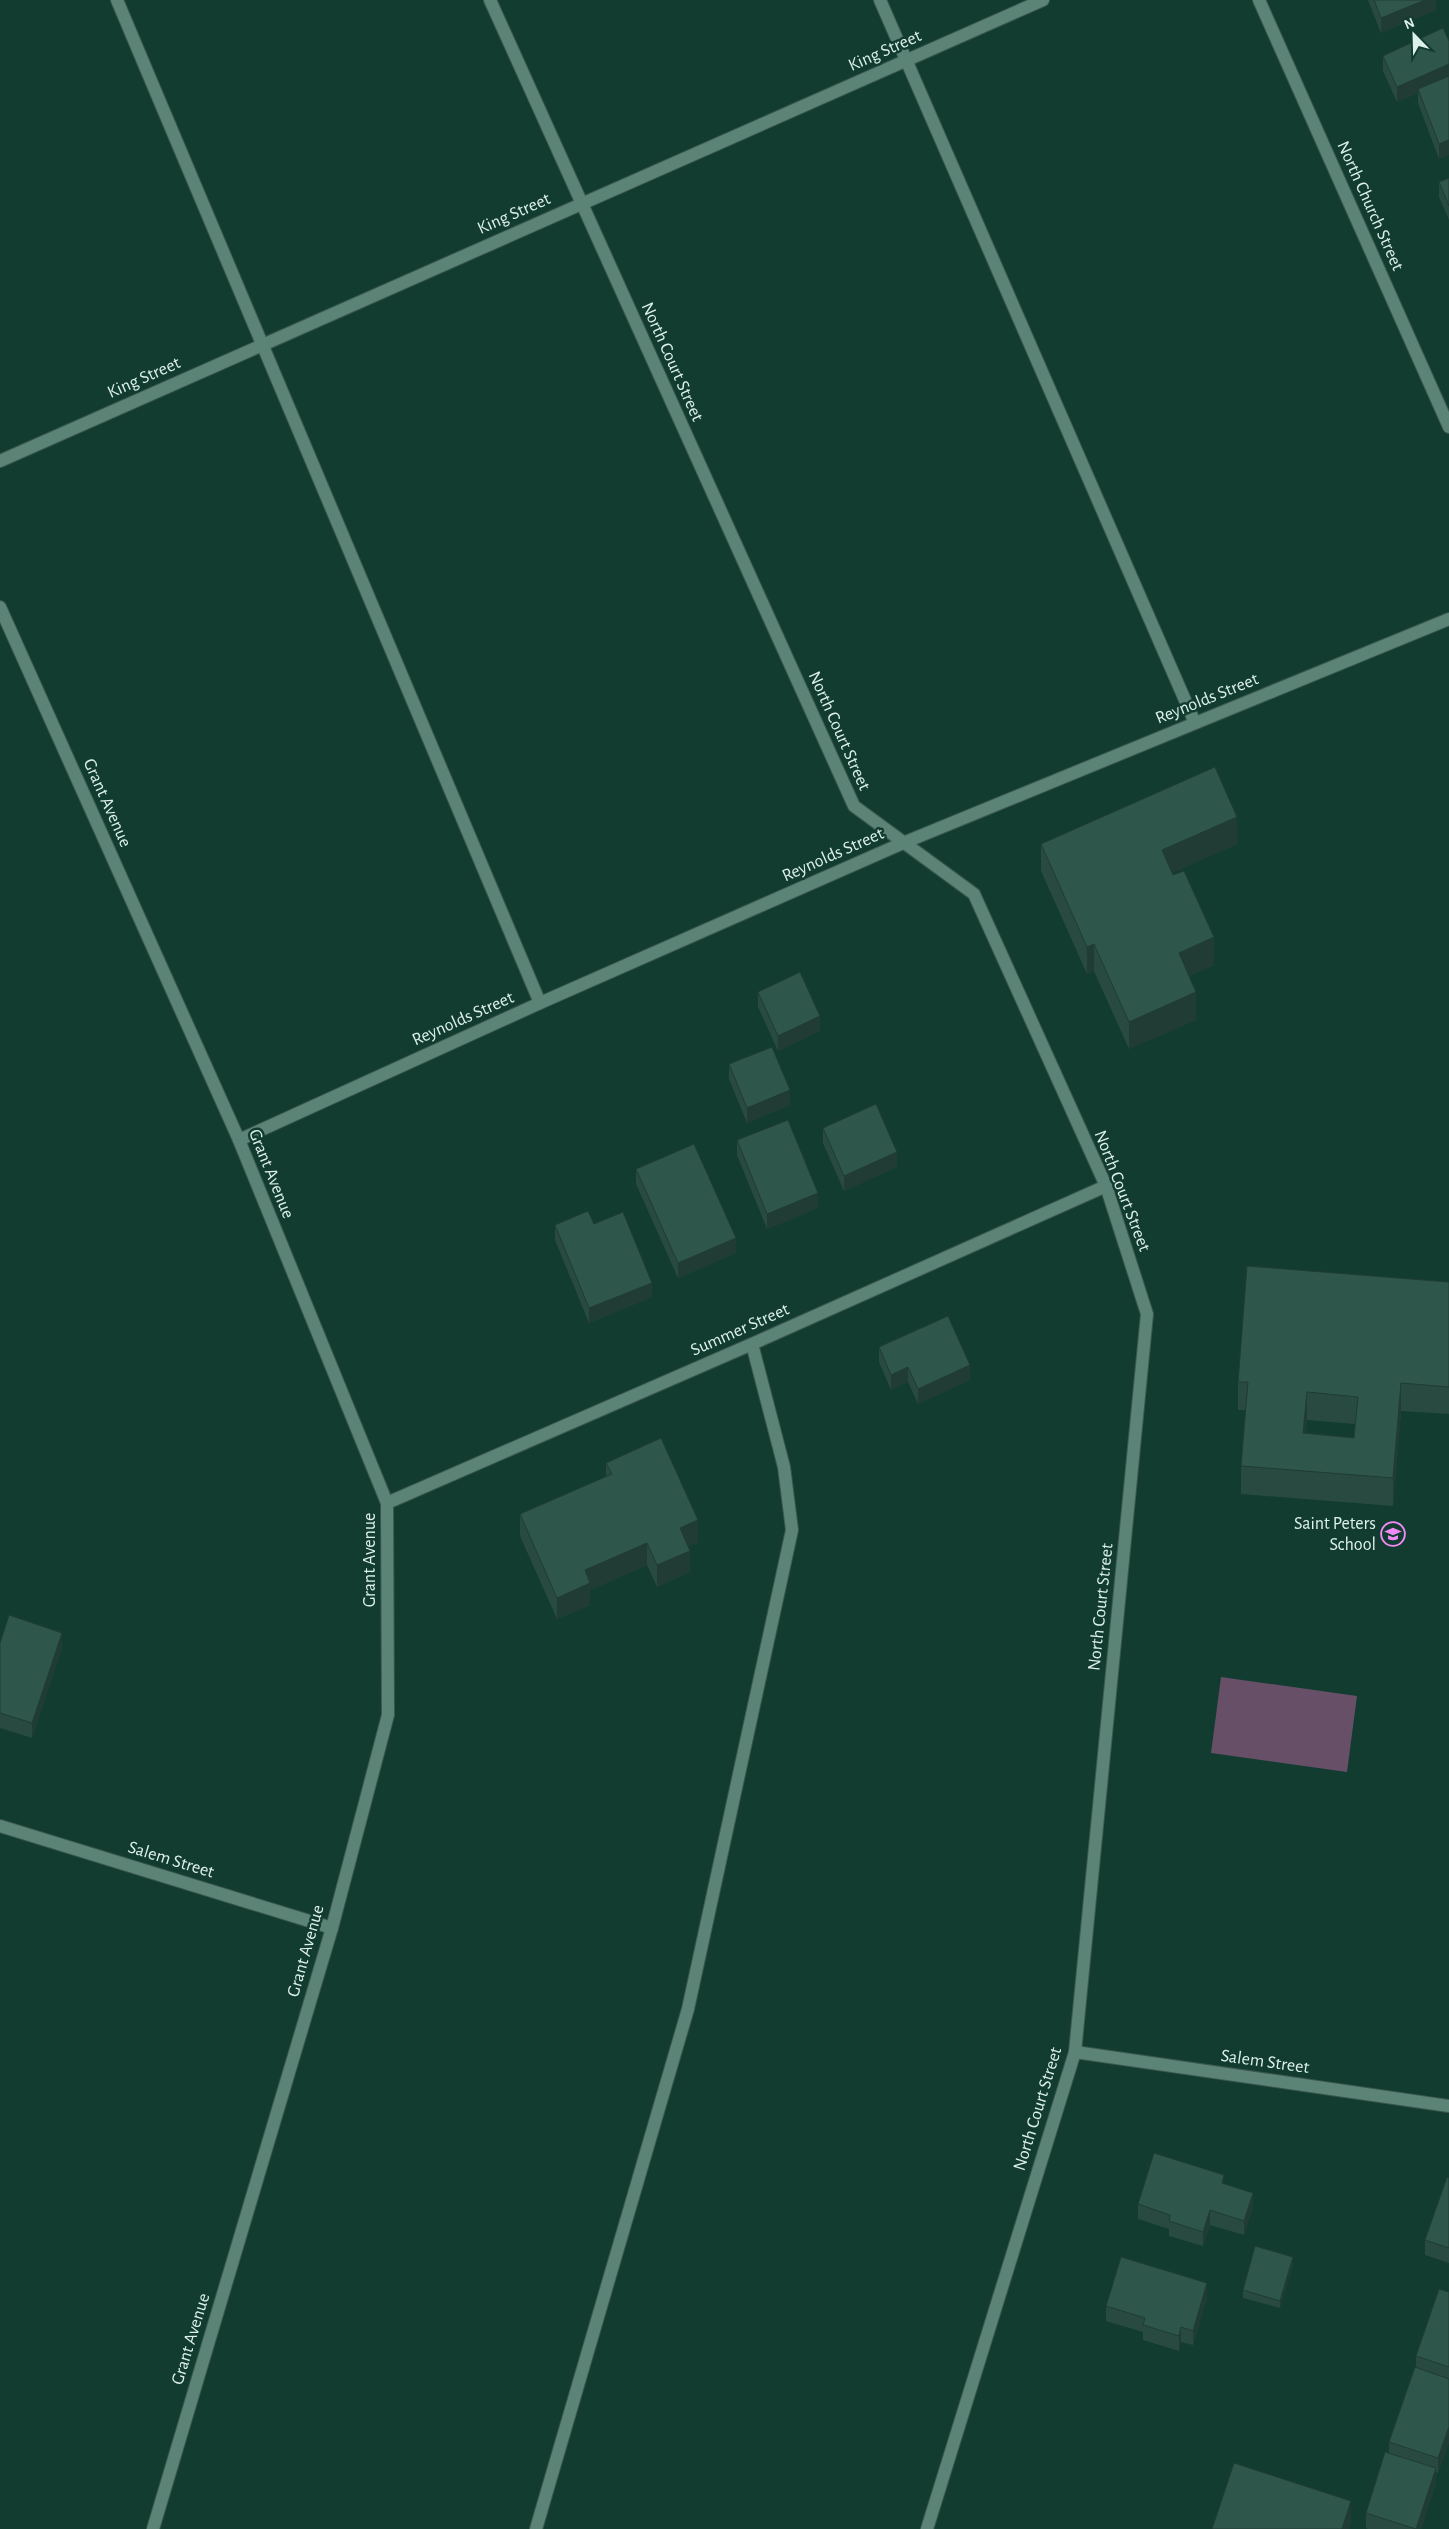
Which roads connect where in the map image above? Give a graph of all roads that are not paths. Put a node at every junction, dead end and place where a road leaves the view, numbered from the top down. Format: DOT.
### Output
graph roads {
  1 [pos="116,0"];
  2 [pos="490,0"];
  3 [pos="880,0"];
  4 [pos="1043,0"];
  5 [pos="1259,0"];
  6 [pos="907,60"];
  7 [pos="581,204"];
  8 [pos="263,344"];
  9 [pos="1449,427"];
  10 [pos="0,461"];
  11 [pos="0,607"];
  12 [pos="1449,619"];
  13 [pos="1195,723"];
  14 [pos="903,843"];
  15 [pos="540,1003"];
  16 [pos="239,1140"];
  17 [pos="1106,1186"];
  18 [pos="752,1344"];
  19 [pos="387,1504"];
  20 [pos="0,1826"];
  21 [pos="332,1928"];
  22 [pos="1075,2052"];
  23 [pos="1449,2106"];
  24 [pos="153,2529"];
  25 [pos="536,2529"];
  26 [pos="927,2529"];
  1 -- 8 [label="street"];
  2 -- 7 [label="street, North Court Street"];
  3 -- 6 [label="street"];
  4 -- 6 [label="street, King Street"];
  5 -- 9 [label="street, North Church Street"];
  6 -- 7 [label="street, King Street"];
  6 -- 13 [label="street"];
  7 -- 8 [label="street, King Street"];
  7 -- 14 [label="street, North Court Street"];
  8 -- 10 [label="street, King Street"];
  8 -- 15 [label="street"];
  11 -- 16 [label="street, Grant Avenue"];
  12 -- 13 [label="street, Reynolds Street"];
  13 -- 14 [label="street, Reynolds Street"];
  14 -- 15 [label="street, Reynolds Street"];
  14 -- 17 [label="street, North Court Street"];
  15 -- 16 [label="street, Reynolds Street"];
  16 -- 19 [label="street, Grant Avenue"];
  17 -- 18 [label="street, Summer Street"];
  17 -- 22 [label="street, North Court Street"];
  18 -- 19 [label="street, Summer Street"];
  18 -- 25 [label="street"];
  19 -- 21 [label="street, Grant Avenue"];
  20 -- 21 [label="street, Salem Street"];
  21 -- 24 [label="street, Grant Avenue"];
  22 -- 23 [label="street, Salem Street"];
  22 -- 26 [label="street, North Court Street"];
}
